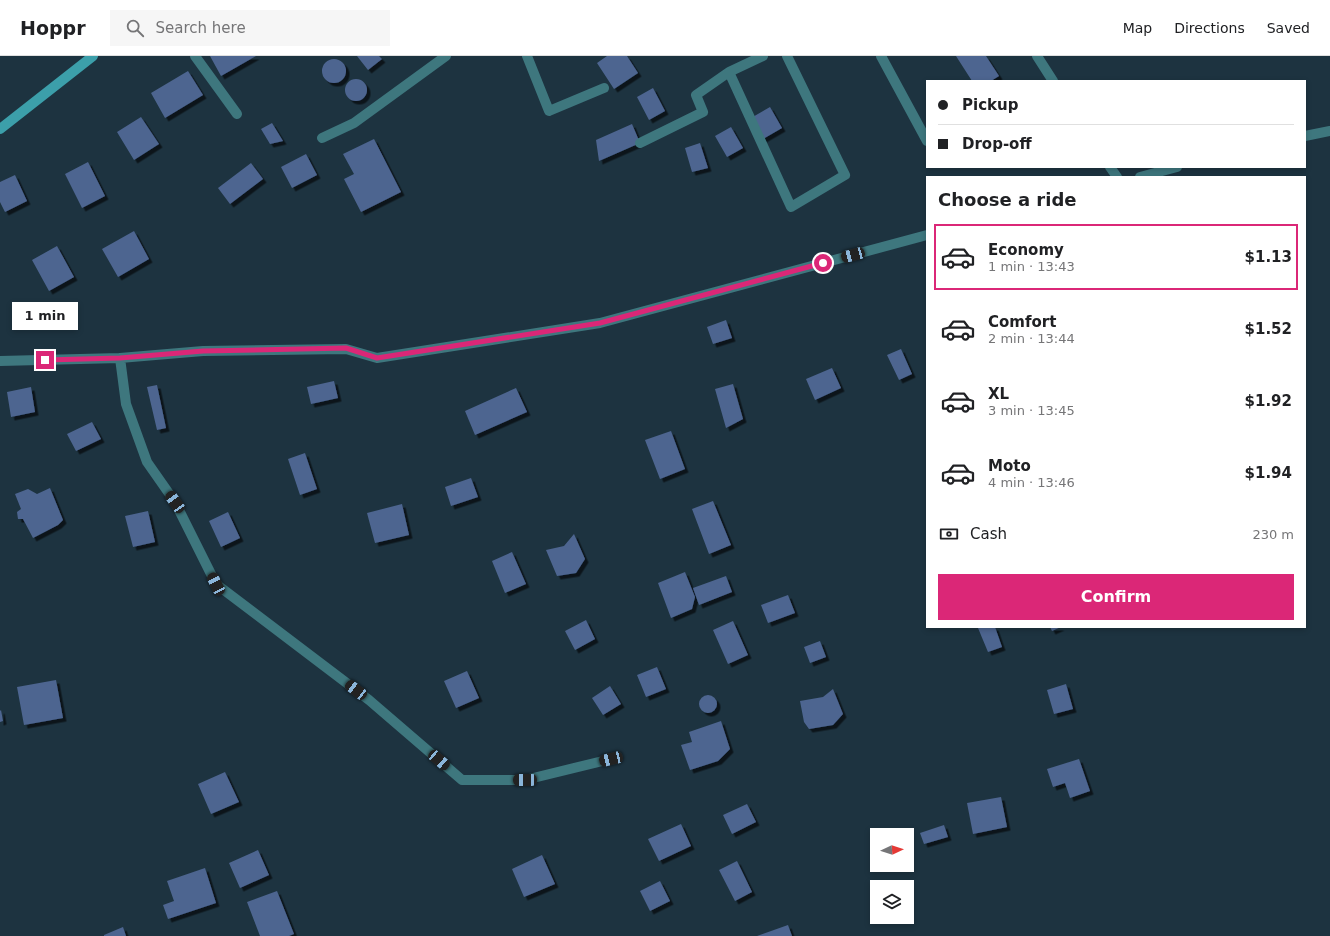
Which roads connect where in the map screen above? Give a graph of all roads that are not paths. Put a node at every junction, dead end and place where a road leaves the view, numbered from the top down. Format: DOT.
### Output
graph roads {
  1 [pos="94,56"];
  2 [pos="194,56"];
  3 [pos="446,56"];
  4 [pos="527,56"];
  5 [pos="763,56"];
  6 [pos="787,56"];
  7 [pos="881,56"];
  8 [pos="1037,56"];
  9 [pos="729,72"];
  10 [pos="1052,80"];
  11 [pos="604,88"];
  12 [pos="237,114"];
  13 [pos="0,129"];
  14 [pos="1330,130"];
  15 [pos="1306,136"];
  16 [pos="322,138"];
  17 [pos="926,139"];
  18 [pos="640,142"];
  19 [pos="1173,168"];
  20 [pos="1144,176"];
  21 [pos="926,234"];
  22 [pos="120,358"];
  23 [pos="0,361"];
  24 [pos="611,759"];
  1 -- 13 [label="main road"];
  2 -- 12 [label="street"];
  3 -- 16 [label="street"];
  4 -- 11 [label="street"];
  5 -- 9 [label="street"];
  6 -- 9 [label="street"];
  7 -- 17 [label="street"];
  8 -- 10 [label="street"];
  9 -- 18 [label="street"];
  14 -- 15 [label="street"];
  19 -- 20 [label="street"];
  21 -- 22 [label="street"];
  22 -- 23 [label="street"];
  22 -- 24 [label="street"];
}
